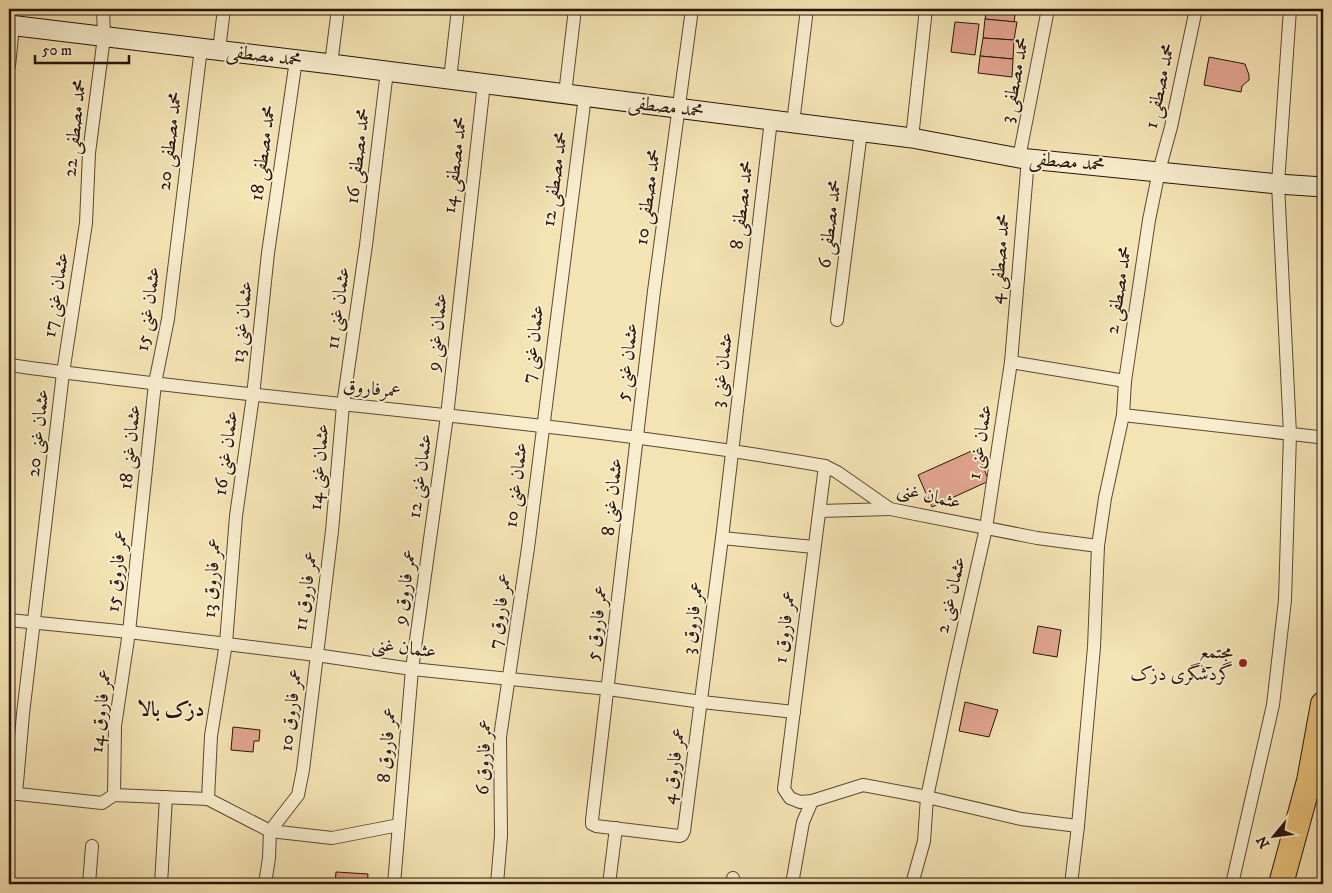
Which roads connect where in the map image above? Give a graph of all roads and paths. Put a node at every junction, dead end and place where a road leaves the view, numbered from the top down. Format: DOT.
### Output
graph roads {
  1 [pos="103,9"];
  2 [pos="224,9"];
  3 [pos="338,9"];
  4 [pos="458,9"];
  5 [pos="575,9"];
  6 [pos="692,9"];
  7 [pos="807,9"];
  8 [pos="926,9"];
  9 [pos="1048,9"];
  10 [pos="1196,9"];
  11 [pos="1290,9"];
  12 [pos="11,26"];
  13 [pos="104,37"];
  14 [pos="210,49"];
  15 [pos="296,60"];
  16 [pos="331,64"];
  17 [pos="9,66"];
  18 [pos="387,71"];
  19 [pos="450,79"];
  20 [pos="484,83"];
  21 [pos="565,94"];
  22 [pos="585,96"];
  23 [pos="680,108"];
  24 [pos="771,120"];
  25 [pos="793,123"];
  26 [pos="860,132"];
  27 [pos="912,138"];
  28 [pos="1023,158"];
  29 [pos="1159,171"];
  30 [pos="1278,184"];
  31 [pos="1323,187"];
  32 [pos="86,223"];
  33 [pos="177,239"];
  34 [pos="366,246"];
  35 [pos="464,252"];
  36 [pos="268,253"];
  37 [pos="562,267"];
  38 [pos="654,291"];
  39 [pos="750,295"];
  40 [pos="837,320"];
  41 [pos="1011,362"];
  42 [pos="9,365"];
  43 [pos="63,373"];
  44 [pos="1124,382"];
  45 [pos="155,383"];
  46 [pos="253,396"];
  47 [pos="343,405"];
  48 [pos="1123,415"];
  49 [pos="447,416"];
  50 [pos="542,426"];
  51 [pos="1290,434"];
  52 [pos="637,437"];
  53 [pos="1318,438"];
  54 [pos="732,450"];
  55 [pos="825,466"];
  56 [pos="890,509"];
  57 [pos="820,511"];
  58 [pos="141,515"];
  59 [pos="236,516"];
  60 [pos="986,528"];
  61 [pos="332,532"];
  62 [pos="722,538"];
  63 [pos="430,540"];
  64 [pos="1098,546"];
  65 [pos="814,547"];
  66 [pos="528,548"];
  67 [pos="623,561"];
  68 [pos="9,620"];
  69 [pos="34,622"];
  70 [pos="129,632"];
  71 [pos="226,643"];
  72 [pos="316,654"];
  73 [pos="412,669"];
  74 [pos="509,679"];
  75 [pos="608,689"];
  76 [pos="702,702"];
  77 [pos="1323,704"];
  78 [pos="794,712"];
  79 [pos="13,794"];
  80 [pos="114,795"];
  81 [pos="927,796"];
  82 [pos="166,797"];
  83 [pos="208,799"];
  84 [pos="812,800"];
  85 [pos="399,825"];
  86 [pos="1078,826"];
  87 [pos="616,828"];
  88 [pos="270,832"];
  89 [pos="92,846"];
  90 [pos="89,884"];
  91 [pos="161,884"];
  92 [pos="265,884"];
  93 [pos="394,884"];
  94 [pos="497,884"];
  95 [pos="608,884"];
  96 [pos="792,884"];
  97 [pos="912,884"];
  98 [pos="1071,884"];
  99 [pos="1232,884"];
  100 [pos="1281,884"];
  1 -- 13 [label="street, محمد مصطفی 22"];
  2 -- 14 [label="street, محمد مصطفی 20"];
  3 -- 16 [label="street"];
  4 -- 19 [label="street"];
  5 -- 21 [label="street"];
  6 -- 23 [label="street, محمد مصطفی 10"];
  7 -- 25 [label="street"];
  8 -- 27 [label="street"];
  9 -- 28 [label="street, محمد مصطفی 3"];
  10 -- 29 [label="street, محمد مصطفی 1"];
  11 -- 30 [label="street"];
  12 -- 13 [label="street, محمد مصطفی"];
  12 -- 17 [label="street"];
  13 -- 14 [label="street, محمد مصطفی"];
  13 -- 32 [label="street, محمد مصطفی 22"];
  14 -- 15 [label="street, محمد مصطفی"];
  14 -- 33 [label="street, محمد مصطفی 20"];
  15 -- 16 [label="street, محمد مصطفی"];
  15 -- 36 [label="street, محمد مصطفی 18"];
  16 -- 18 [label="street, محمد مصطفی"];
  18 -- 19 [label="street, محمد مصطفی"];
  18 -- 34 [label="street, محمد مصطفی 16"];
  19 -- 20 [label="street, محمد مصطفی"];
  20 -- 21 [label="street, محمد مصطفی"];
  20 -- 35 [label="street, محمد مصطفی 14"];
  21 -- 22 [label="street, محمد مصطفی"];
  22 -- 23 [label="street, محمد مصطفی"];
  22 -- 37 [label="street, محمد مصطفی 12"];
  23 -- 24 [label="street, محمد مصطفی"];
  23 -- 38 [label="street, محمد مصطفی 10"];
  24 -- 25 [label="street, محمد مصطفی"];
  24 -- 39 [label="street, محمد مصطفی 8"];
  25 -- 26 [label="street, محمد مصطفی"];
  26 -- 27 [label="street, محمد مصطفی"];
  26 -- 40 [label="street, محمد مصطفی 6"];
  27 -- 28 [label="street, محمد مصطفی"];
  28 -- 29 [label="street, محمد مصطفی"];
  28 -- 41 [label="street, محمد مصطفی 4"];
  29 -- 30 [label="street, محمد مصطفی"];
  29 -- 44 [label="street, محمد مصطفی 2"];
  30 -- 31 [label="street, محمد مصطفی"];
  30 -- 51 [label="street"];
  32 -- 43 [label="street, عثمان غنی 17"];
  33 -- 45 [label="street, عثمان غنی 15"];
  34 -- 47 [label="street, عثمان غنی 11"];
  35 -- 49 [label="street, عثمان غنی 9"];
  36 -- 46 [label="street, عثمان غنی 13"];
  37 -- 50 [label="street, عثمان غنی 7"];
  38 -- 52 [label="street, عثمان غنی 5"];
  39 -- 54 [label="street, عثمان غنی 3"];
  41 -- 44 [label="street"];
  41 -- 60 [label="street, عثمان غنی 1"];
  42 -- 43 [label="street, عمرفاروق"];
  43 -- 45 [label="street, عمرفاروق"];
  43 -- 69 [label="street, عثمان غنی 20"];
  44 -- 48 [label="street, محمد مصطفی 2"];
  45 -- 46 [label="street, عمرفاروق"];
  45 -- 58 [label="street, عثمان غنی 18"];
  46 -- 47 [label="street, عمرفاروق"];
  46 -- 59 [label="street, عثمان غنی 16"];
  47 -- 49 [label="street, عمرفاروق"];
  47 -- 61 [label="street, عثمان غنی 14"];
  48 -- 51 [label="street"];
  48 -- 64 [label="street, محمد مصطفی 2"];
  49 -- 50 [label="street, عمرفاروق"];
  49 -- 63 [label="street, عثمان غنی 12"];
  50 -- 52 [label="street, عمرفاروق"];
  50 -- 66 [label="street, عثمان غنی 10"];
  51 -- 53 [label="street"];
  51 -- 99 [label="street"];
  52 -- 54 [label="street, عمرفاروق"];
  52 -- 67 [label="street, عثمان غنی 8"];
  54 -- 55 [label="street, عثمان غنی"];
  54 -- 62 [label="street, عثمان غنی 3"];
  55 -- 56 [label="street, عثمان غنی"];
  55 -- 57 [label="street, عمر فاروق 1"];
  56 -- 57 [label="street"];
  56 -- 60 [label="street, عثمان غنی"];
  57 -- 65 [label="street, عمر فاروق 1"];
  58 -- 70 [label="street, عمر فاروق 15"];
  59 -- 71 [label="street, عمر فاروق 13"];
  60 -- 64 [label="street, عثمان غنی"];
  60 -- 81 [label="street, عثمان غنی 2"];
  61 -- 72 [label="street, عمر فاروق 11"];
  62 -- 65 [label="street"];
  62 -- 76 [label="street, عمر فاروق 3"];
  63 -- 73 [label="street, عمر فاروق 9"];
  64 -- 86 [label="street, محمد مصطفی 2"];
  65 -- 78 [label="street, عمر فاروق 1"];
  66 -- 74 [label="street, عمر فاروق 7"];
  67 -- 75 [label="street, عمر فاروق 5"];
  68 -- 69 [label="street, عثمان غنی"];
  69 -- 70 [label="street, عثمان غنی"];
  69 -- 79 [label="street, عثمان غنی 20"];
  70 -- 71 [label="street, عثمان غنی"];
  70 -- 80 [label="street, عمر فاروق 14"];
  71 -- 72 [label="street, عثمان غنی"];
  71 -- 83 [label="street, عمر فاروق 13"];
  72 -- 73 [label="street, عثمان غنی"];
  72 -- 88 [label="street, عمر فاروق 10"];
  73 -- 74 [label="street, عثمان غنی"];
  73 -- 85 [label="street, عمر فاروق 8"];
  74 -- 75 [label="street, عثمان غنی"];
  74 -- 94 [label="street, عمر فاروق 6"];
  75 -- 76 [label="street, عثمان غنی"];
  75 -- 87 [label="street, عمر فاروق 5"];
  76 -- 78 [label="street, عثمان غنی"];
  76 -- 87 [label="street, عمر فاروق 4"];
  77 -- 100 [label="highway"];
  78 -- 84 [label="street, عمر فاروق 1"];
  79 -- 80 [label="street"];
  80 -- 82 [label="street"];
  81 -- 84 [label="street"];
  81 -- 86 [label="street"];
  81 -- 97 [label="street, عثمان غنی 2"];
  82 -- 83 [label="street"];
  82 -- 91 [label="street"];
  83 -- 88 [label="street"];
  84 -- 96 [label="street"];
  85 -- 88 [label="street"];
  85 -- 93 [label="street, عمر فاروق 8"];
  86 -- 98 [label="street, محمد مصطفی 2"];
  87 -- 95 [label="street"];
  88 -- 92 [label="street"];
  89 -- 90 [label="street"];
}
